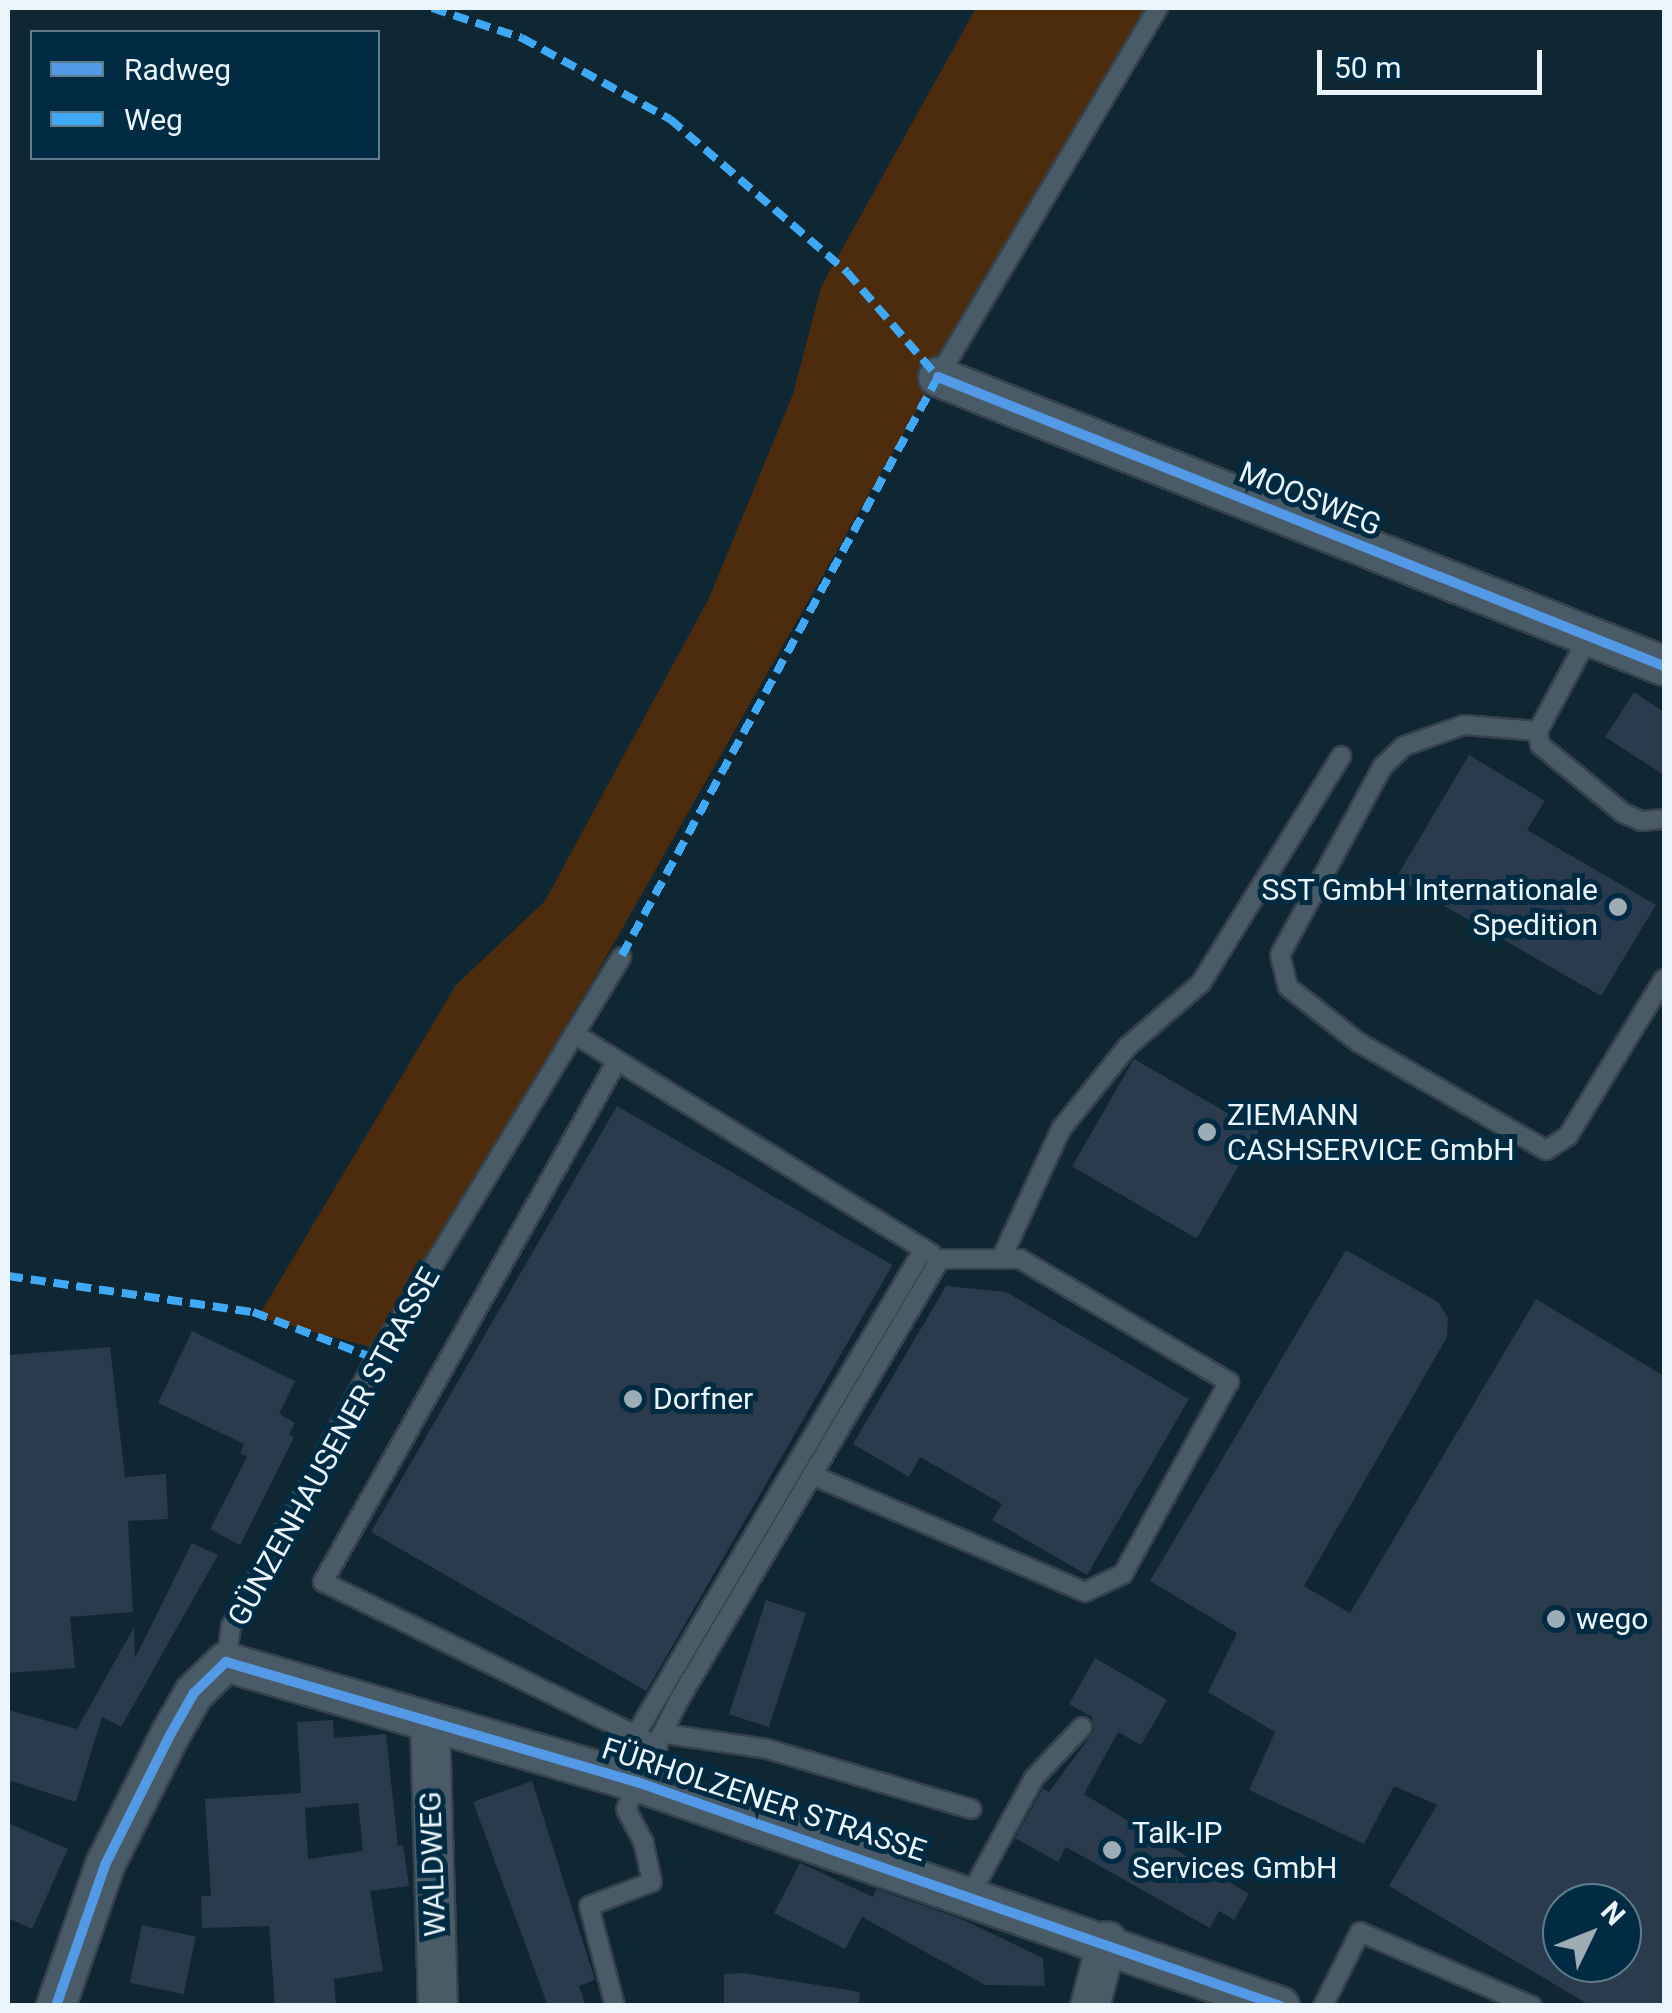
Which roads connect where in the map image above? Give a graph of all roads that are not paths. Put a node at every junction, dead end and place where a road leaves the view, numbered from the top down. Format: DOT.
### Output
graph roads {
  1 [pos="1158,8"];
  2 [pos="938,376"];
  3 [pos="1588,638"];
  4 [pos="1664,666"];
  5 [pos="1538,731"];
  6 [pos="1341,756"];
  7 [pos="1664,818"];
  8 [pos="621,957"];
  9 [pos="1664,979"];
  10 [pos="574,1034"];
  11 [pos="617,1061"];
  12 [pos="932,1254"];
  13 [pos="1001,1259"];
  14 [pos="812,1474"];
  15 [pos="226,1662"];
  16 [pos="430,1722"];
  17 [pos="1082,1728"];
  18 [pos="636,1734"];
  19 [pos="662,1740"];
  20 [pos="638,1782"];
  21 [pos="971,1809"];
  22 [pos="970,1895"];
  23 [pos="1107,1941"];
  24 [pos="56,2006"];
  25 [pos="438,2006"];
  26 [pos="615,2006"];
  27 [pos="1090,2006"];
  28 [pos="1280,2006"];
  29 [pos="1323,2006"];
  30 [pos="1532,2006"];
  1 -- 2 [label="lane"];
  2 -- 3 [label="street, MOOSWEG"];
  3 -- 4 [label="street, MOOSWEG"];
  3 -- 5 [label="lane"];
  5 -- 7 [label="lane"];
  5 -- 9 [label="lane"];
  6 -- 13 [label="lane"];
  8 -- 10 [label="lane, GÜNZENHAUSENER STRASSE"];
  10 -- 11 [label="lane"];
  10 -- 15 [label="lane, GÜNZENHAUSENER STRASSE"];
  11 -- 12 [label="lane"];
  11 -- 18 [label="lane"];
  12 -- 13 [label="lane"];
  12 -- 14 [label="lane"];
  12 -- 18 [label="lane"];
  13 -- 14 [label="lane"];
  14 -- 19 [label="lane"];
  15 -- 16 [label="street, FÜRHOLZENER STRASSE"];
  15 -- 24 [label="street, GÜNZENHAUSENER STRASSE"];
  16 -- 20 [label="street, FÜRHOLZENER STRASSE"];
  16 -- 25 [label="street, WALDWEG"];
  17 -- 22 [label="lane"];
  18 -- 19 [label="lane"];
  19 -- 20 [label="lane"];
  19 -- 21 [label="lane"];
  20 -- 22 [label="street, FÜRHOLZENER STRASSE"];
  20 -- 26 [label="lane"];
  22 -- 23 [label="street, FÜRHOLZENER STRASSE"];
  23 -- 27 [label="street"];
  23 -- 28 [label="street, FÜRHOLZENER STRASSE"];
  29 -- 30 [label="lane"];
}
